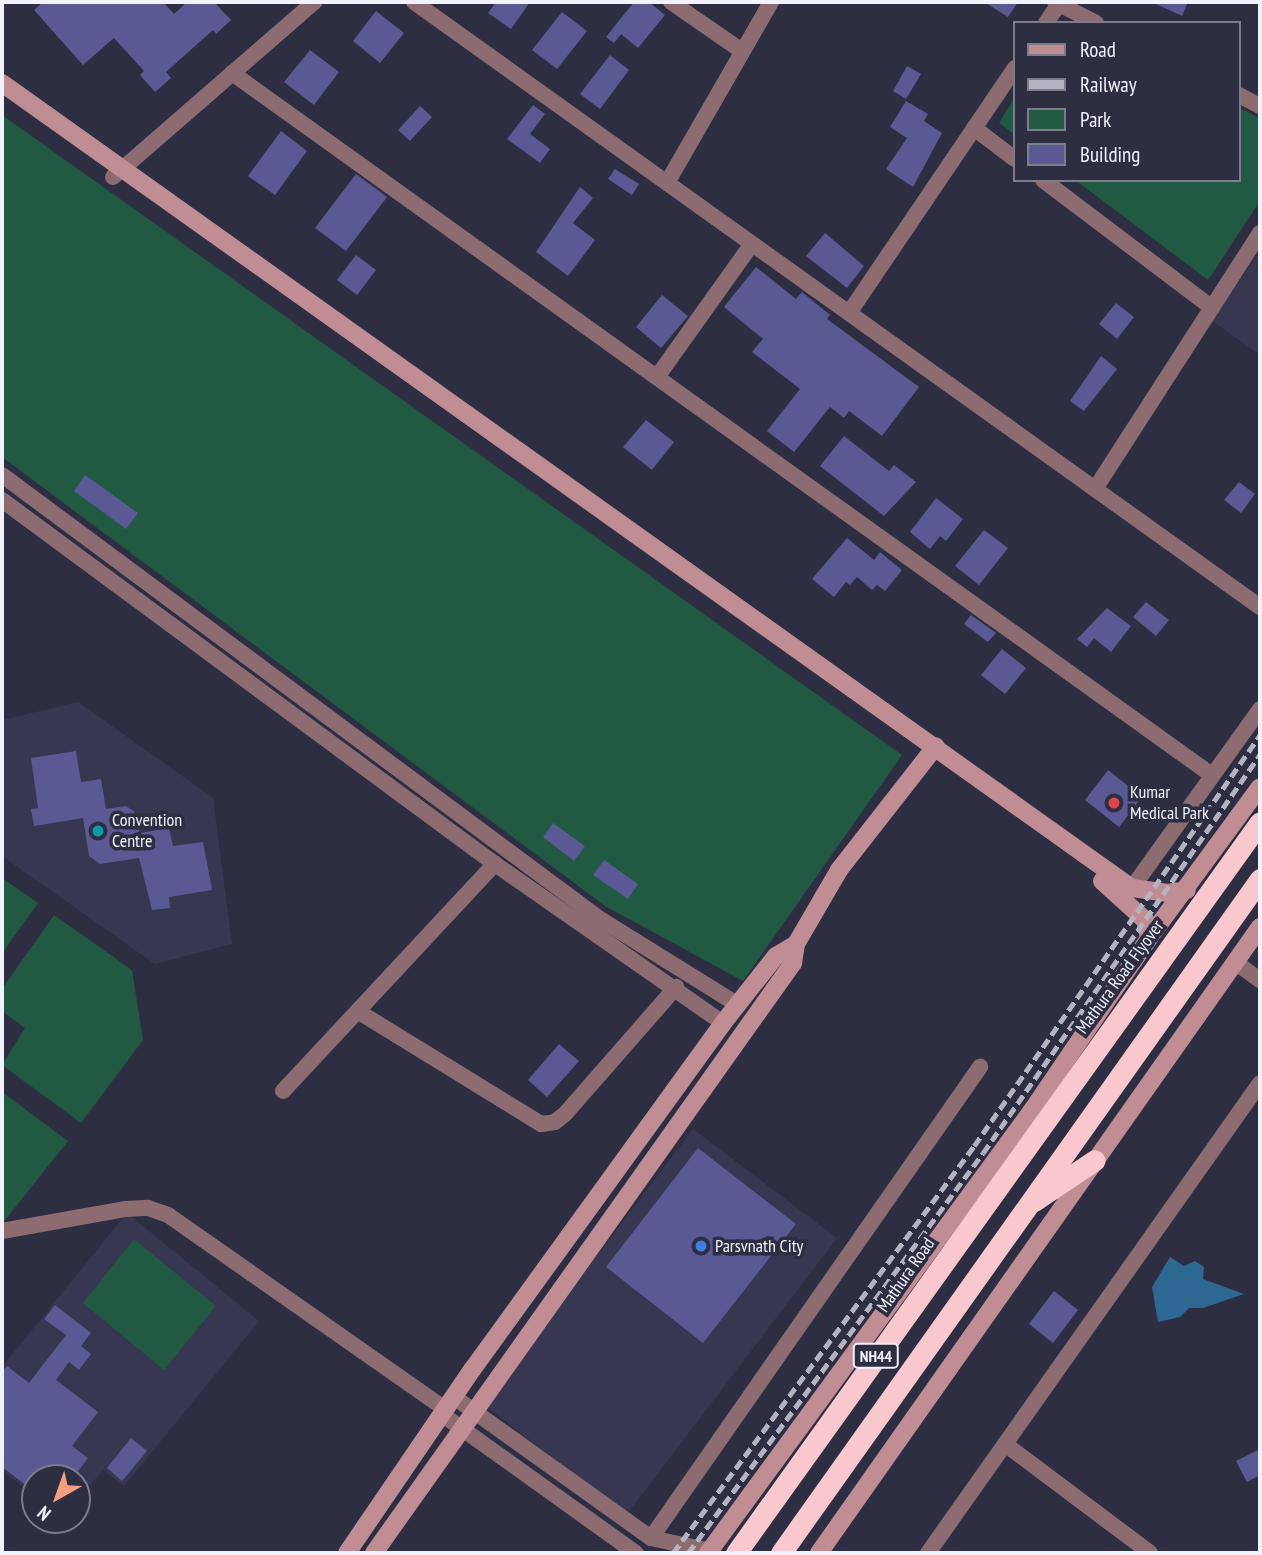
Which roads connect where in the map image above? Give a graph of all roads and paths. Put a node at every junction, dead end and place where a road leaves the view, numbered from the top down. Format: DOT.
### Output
graph roads {
  1 [pos="314,2"];
  2 [pos="414,2"];
  3 [pos="671,2"];
  4 [pos="771,2"];
  5 [pos="1057,3"];
  6 [pos="1047,21"];
  7 [pos="1092,21"];
  8 [pos="742,51"];
  9 [pos="1014,69"];
  10 [pos="233,73"];
  11 [pos="2,83"];
  12 [pos="2,96"];
  13 [pos="1241,97"];
  14 [pos="1260,106"];
  15 [pos="974,128"];
  16 [pos="1014,158"];
  17 [pos="118,174"];
  18 [pos="1046,182"];
  19 [pos="667,183"];
  20 [pos="1260,233"];
  21 [pos="752,244"];
  22 [pos="1212,308"];
  23 [pos="849,313"];
  24 [pos="657,377"];
  25 [pos="2,475"];
  26 [pos="1095,489"];
  27 [pos="2,500"];
  28 [pos="1260,607"];
  29 [pos="1260,709"];
  30 [pos="932,750"];
  31 [pos="1212,775"];
  32 [pos="1260,787"];
  33 [pos="1260,822"];
  34 [pos="495,864"];
  35 [pos="1260,879"];
  36 [pos="1132,888"];
  37 [pos="1186,890"];
  38 [pos="1260,927"];
  39 [pos="1149,938"];
  40 [pos="796,944"];
  41 [pos="1235,962"];
  42 [pos="1260,980"];
  43 [pos="676,987"];
  44 [pos="738,1004"];
  45 [pos="359,1012"];
  46 [pos="723,1023"];
  47 [pos="980,1067"];
  48 [pos="1260,1083"];
  49 [pos="284,1091"];
  50 [pos="1043,1109"];
  51 [pos="1016,1160"];
  52 [pos="1095,1160"];
  53 [pos="1024,1208"];
  54 [pos="2,1231"];
  55 [pos="448,1408"];
  56 [pos="473,1410"];
  57 [pos="461,1428"];
  58 [pos="1005,1444"];
  59 [pos="651,1538"];
  60 [pos="709,1552"];
  61 [pos="346,1553"];
  62 [pos="374,1553"];
  63 [pos="636,1553"];
  64 [pos="736,1553"];
  65 [pos="781,1553"];
  66 [pos="819,1553"];
  67 [pos="928,1553"];
  68 [pos="1150,1553"];
  1 -- 10 [label="street"];
  2 -- 19 [label="street"];
  3 -- 8 [label="street"];
  4 -- 8 [label="street"];
  5 -- 6 [label="street"];
  5 -- 7 [label="street"];
  8 -- 19 [label="street"];
  9 -- 15 [label="street"];
  10 -- 17 [label="street"];
  10 -- 24 [label="street"];
  11 -- 17 [label="street"];
  12 -- 17 [label="street"];
  13 -- 14 [label="street"];
  15 -- 16 [label="street"];
  15 -- 23 [label="street"];
  17 -- 30 [label="street"];
  18 -- 22 [label="street"];
  19 -- 21 [label="street"];
  20 -- 22 [label="street"];
  21 -- 23 [label="street"];
  21 -- 24 [label="street"];
  22 -- 26 [label="street"];
  23 -- 26 [label="street"];
  24 -- 31 [label="street"];
  25 -- 44 [label="street"];
  26 -- 28 [label="street"];
  27 -- 34 [label="street"];
  29 -- 31 [label="street"];
  30 -- 36 [label="street"];
  30 -- 39 [label="street"];
  30 -- 40 [label="street"];
  31 -- 36 [label="street"];
  32 -- 37 [label="street"];
  33 -- 50 [label="highway, Mathura Road Flyover"];
  34 -- 43 [label="street"];
  34 -- 45 [label="street"];
  35 -- 53 [label="highway, NH44"];
  36 -- 37 [label="street"];
  37 -- 39 [label="street"];
  38 -- 41 [label="street"];
  39 -- 50 [label="street"];
  40 -- 44 [label="street"];
  40 -- 56 [label="street"];
  41 -- 42 [label="street"];
  41 -- 52 [label="street"];
  43 -- 45 [label="street"];
  43 -- 46 [label="street"];
  44 -- 46 [label="street"];
  45 -- 49 [label="street"];
  46 -- 55 [label="street"];
  47 -- 59 [label="street"];
  48 -- 58 [label="street"];
  50 -- 51 [label="highway, Mathura Road Flyover"];
  50 -- 60 [label="street"];
  51 -- 64 [label="highway, Mathura Road / NH44"];
  52 -- 53 [label="highway"];
  52 -- 66 [label="street"];
  53 -- 65 [label="highway, NH44"];
  54 -- 55 [label="street"];
  55 -- 56 [label="street"];
  55 -- 57 [label="street"];
  55 -- 61 [label="street"];
  56 -- 57 [label="street"];
  56 -- 59 [label="street"];
  57 -- 62 [label="street"];
  57 -- 63 [label="street"];
  58 -- 67 [label="street"];
  58 -- 68 [label="street"];
  59 -- 60 [label="street"];
}
